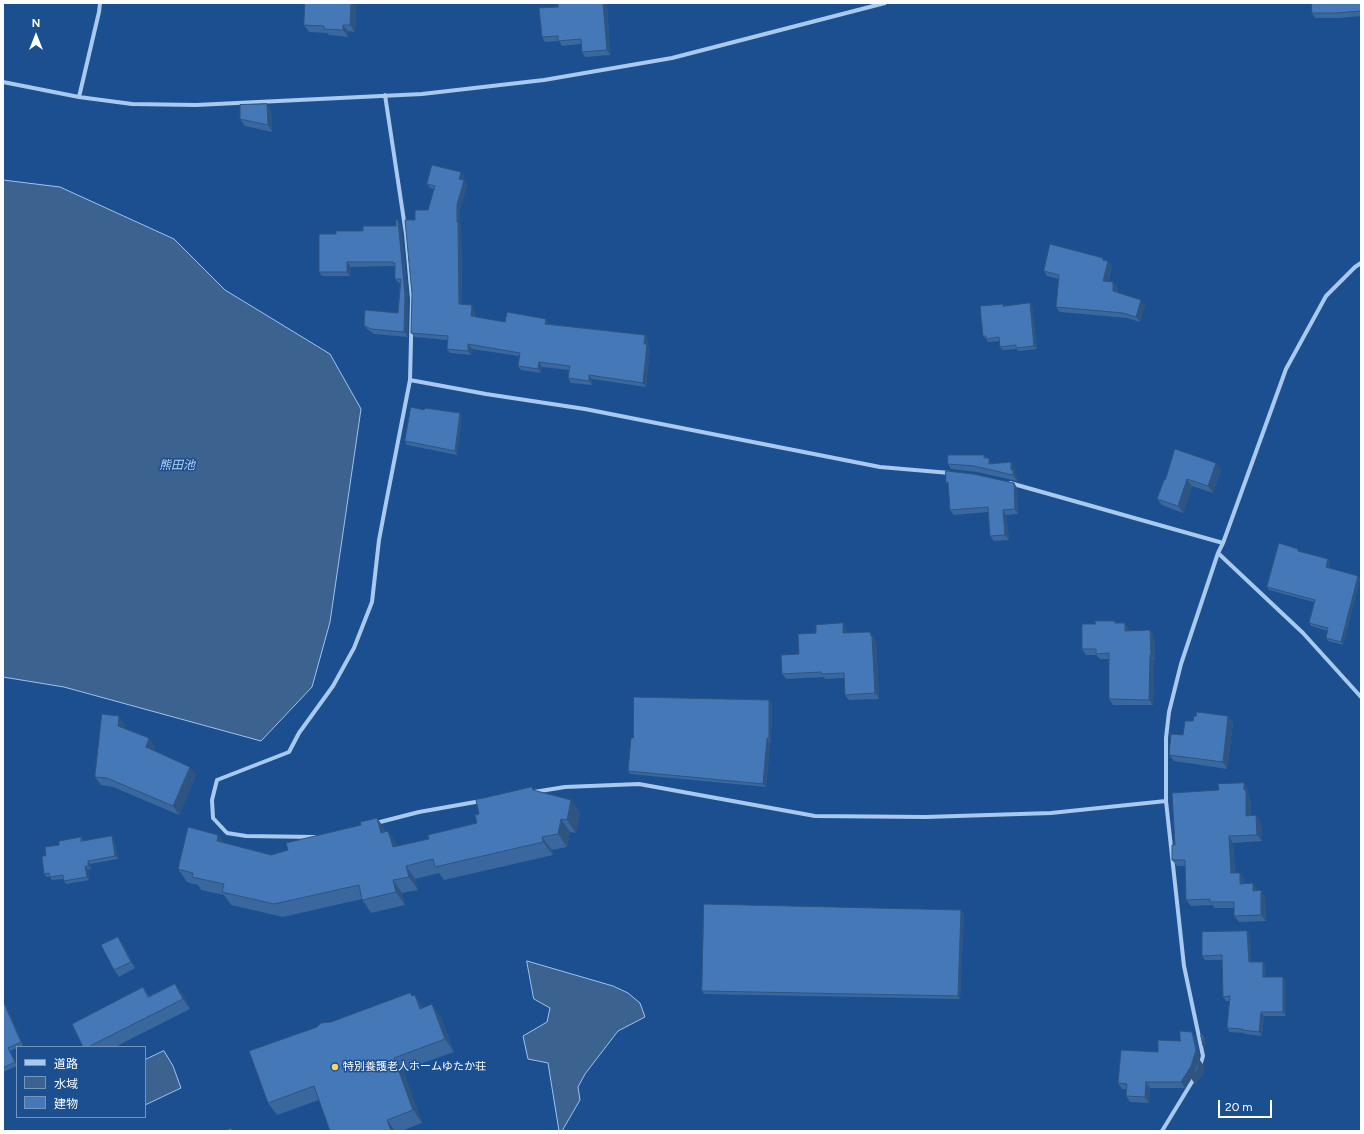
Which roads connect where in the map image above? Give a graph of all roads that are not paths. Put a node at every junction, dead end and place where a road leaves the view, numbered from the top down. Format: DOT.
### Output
graph roads {
  1 [pos="100,3"];
  2 [pos="885,3"];
  3 [pos="3,82"];
  4 [pos="385,95"];
  5 [pos="80,96"];
  6 [pos="1361,263"];
  7 [pos="410,380"];
  8 [pos="954,473"];
  9 [pos="1008,482"];
  10 [pos="1223,543"];
  11 [pos="1218,553"];
  12 [pos="1361,697"];
  13 [pos="527,793"];
  14 [pos="488,800"];
  15 [pos="1166,801"];
  16 [pos="374,824"];
  17 [pos="321,837"];
  18 [pos="1162,1131"];
  1 -- 5 [label="street"];
  2 -- 4 [label="street"];
  3 -- 5 [label="street"];
  4 -- 5 [label="street"];
  4 -- 7 [label="street"];
  6 -- 10 [label="street"];
  7 -- 8 [label="street"];
  7 -- 17 [label="street"];
  9 -- 10 [label="street"];
  10 -- 11 [label="street"];
  11 -- 12 [label="street"];
  11 -- 15 [label="street"];
  13 -- 15 [label="street"];
  14 -- 16 [label="street"];
  15 -- 18 [label="street"];
}
